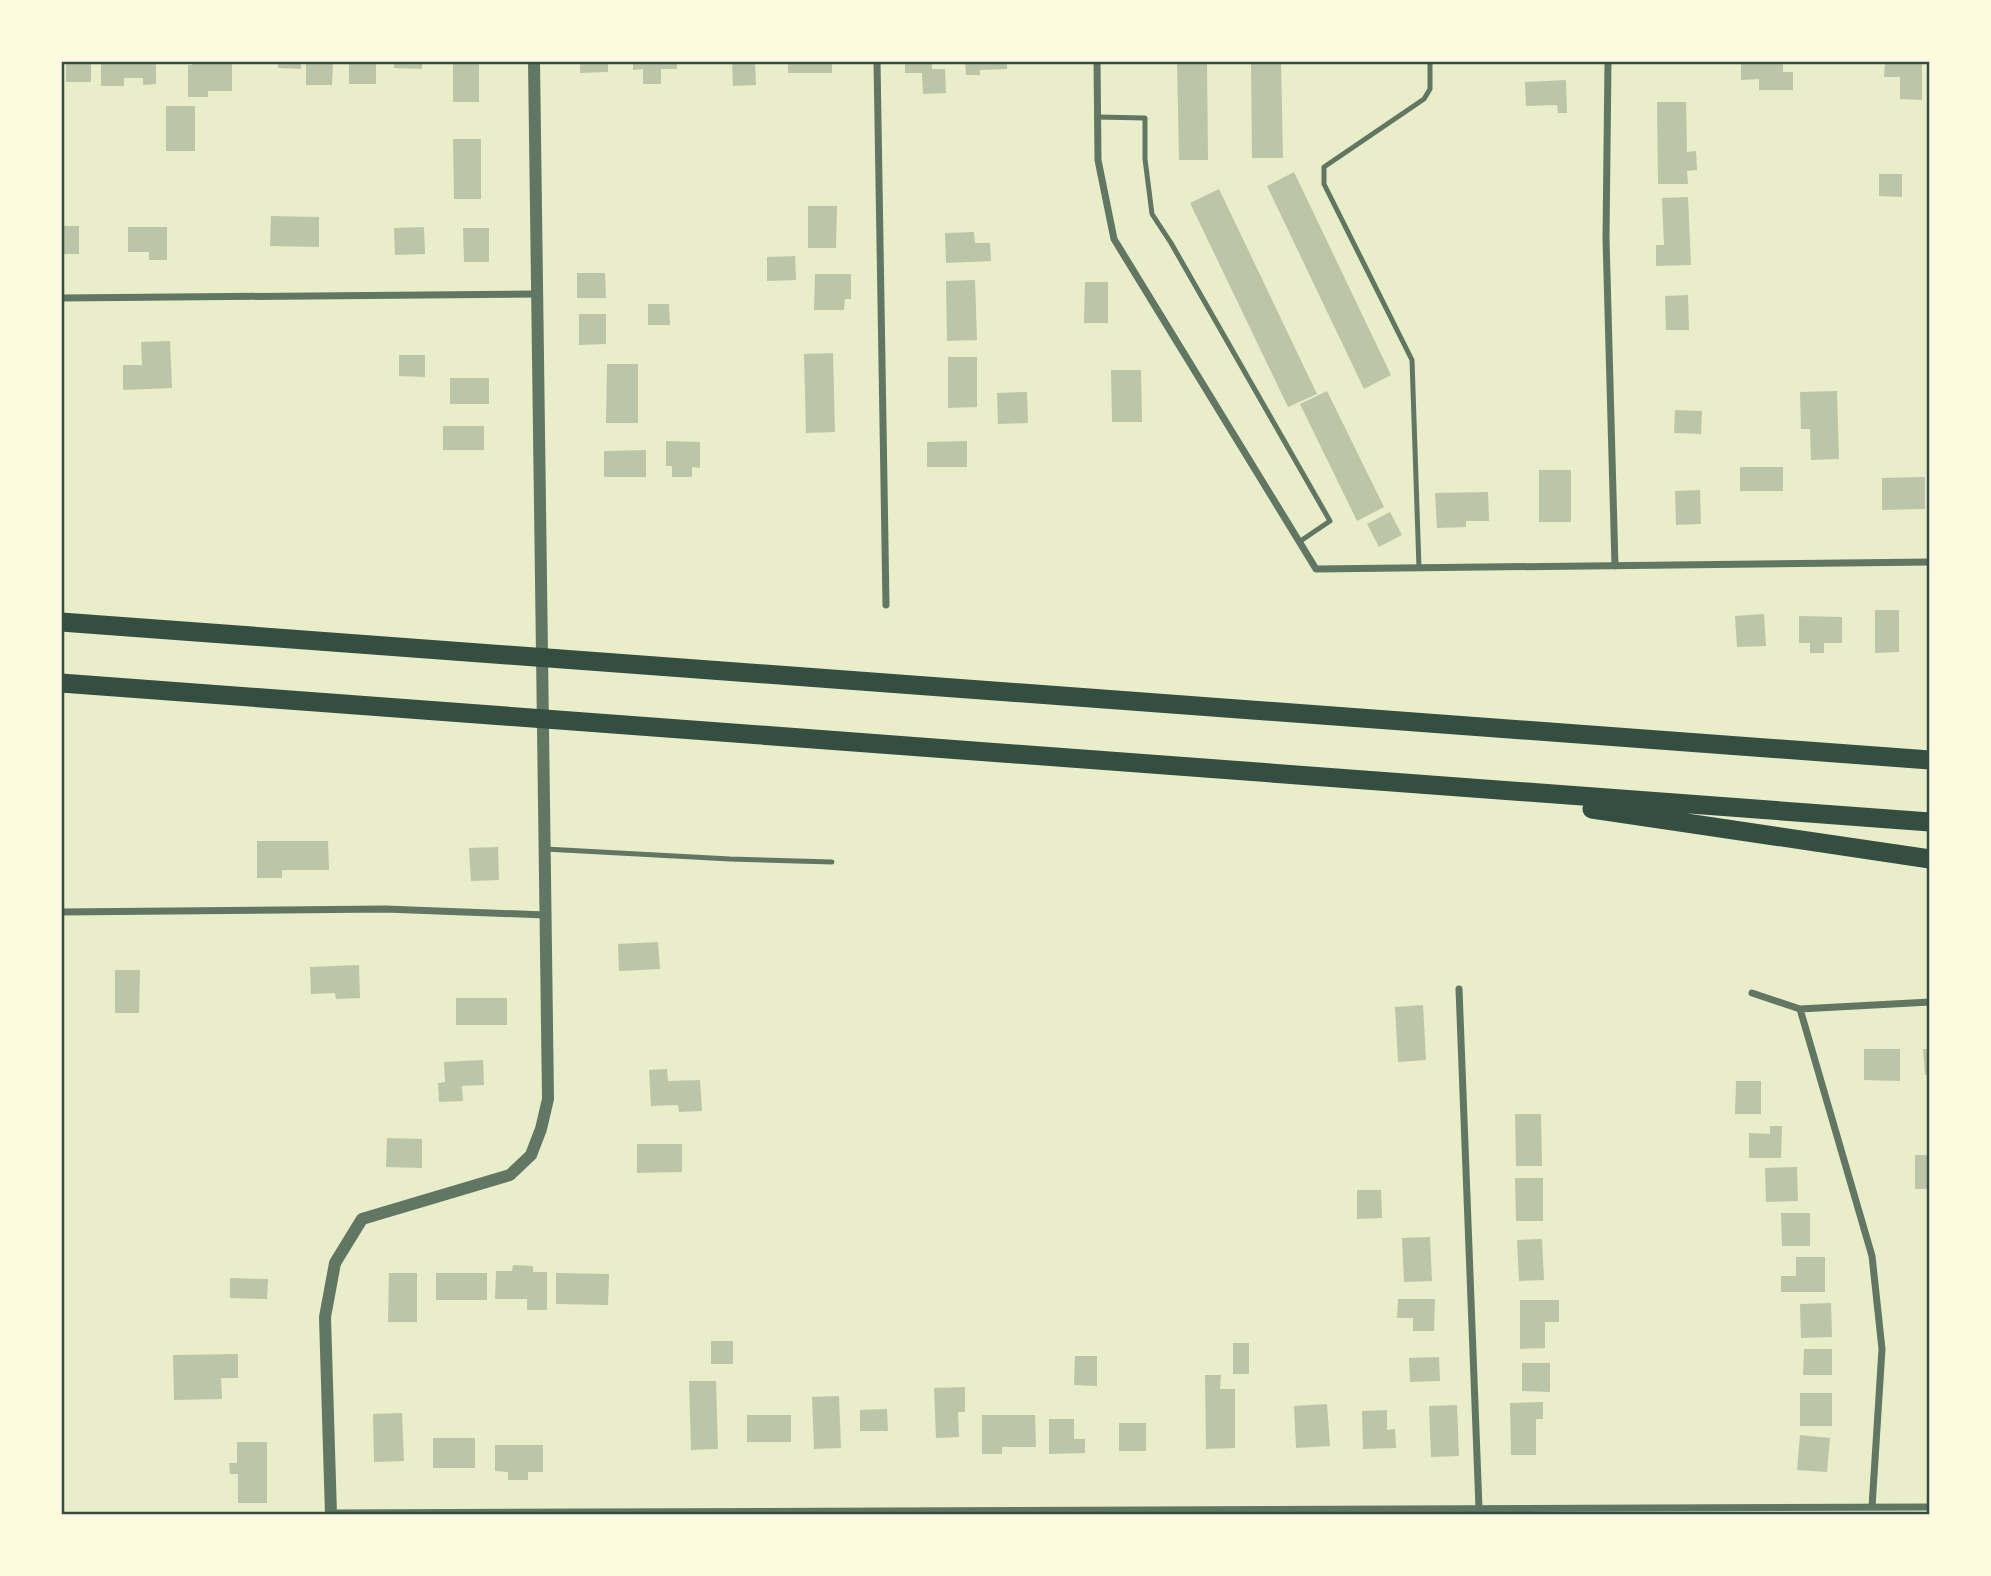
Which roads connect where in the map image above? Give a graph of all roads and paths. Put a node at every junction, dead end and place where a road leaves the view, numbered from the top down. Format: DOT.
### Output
graph roads {
  1 [pos="534,61"];
  2 [pos="877,61"];
  3 [pos="1097,61"];
  4 [pos="1430,61"];
  5 [pos="1608,61"];
  6 [pos="1098,117"];
  7 [pos="537,294"];
  8 [pos="61,298"];
  9 [pos="1299,541"];
  10 [pos="1930,562"];
  11 [pos="1615,566"];
  12 [pos="1419,568"];
  13 [pos="886,605"];
  14 [pos="61,622"];
  15 [pos="61,683"];
  16 [pos="1930,753"];
  17 [pos="1888,757"];
  18 [pos="1930,760"];
  19 [pos="1449,787"];
  20 [pos="1930,822"];
  21 [pos="545,849"];
  22 [pos="1930,859"];
  23 [pos="832,862"];
  24 [pos="61,912"];
  25 [pos="545,915"];
  26 [pos="1459,989"];
  27 [pos="1752,993"];
  28 [pos="1930,1002"];
  29 [pos="1800,1009"];
  30 [pos="1872,1507"];
  31 [pos="1930,1507"];
  32 [pos="1479,1508"];
  33 [pos="1374,1512"];
  34 [pos="331,1514"];
  1 -- 7 [label="street"];
  2 -- 13 [label="street"];
  3 -- 6 [label="street"];
  4 -- 12 [label="lane"];
  5 -- 11 [label="street"];
  6 -- 9 [label="street"];
  6 -- 9 [label="lane"];
  7 -- 8 [label="street"];
  7 -- 21 [label="street"];
  9 -- 12 [label="street"];
  10 -- 11 [label="street"];
  11 -- 12 [label="street"];
  14 -- 17 [label="highway"];
  15 -- 19 [label="highway"];
  16 -- 17 [label="highway"];
  17 -- 18 [label="highway"];
  19 -- 20 [label="highway"];
  19 -- 22 [label="highway"];
  21 -- 23 [label="lane"];
  21 -- 25 [label="street"];
  24 -- 25 [label="street"];
  25 -- 34 [label="street"];
  26 -- 32 [label="street"];
  27 -- 29 [label="street"];
  28 -- 29 [label="street"];
  29 -- 30 [label="street"];
  30 -- 31 [label="street"];
  30 -- 32 [label="street"];
  32 -- 33 [label="street"];
  33 -- 34 [label="street"];
}
